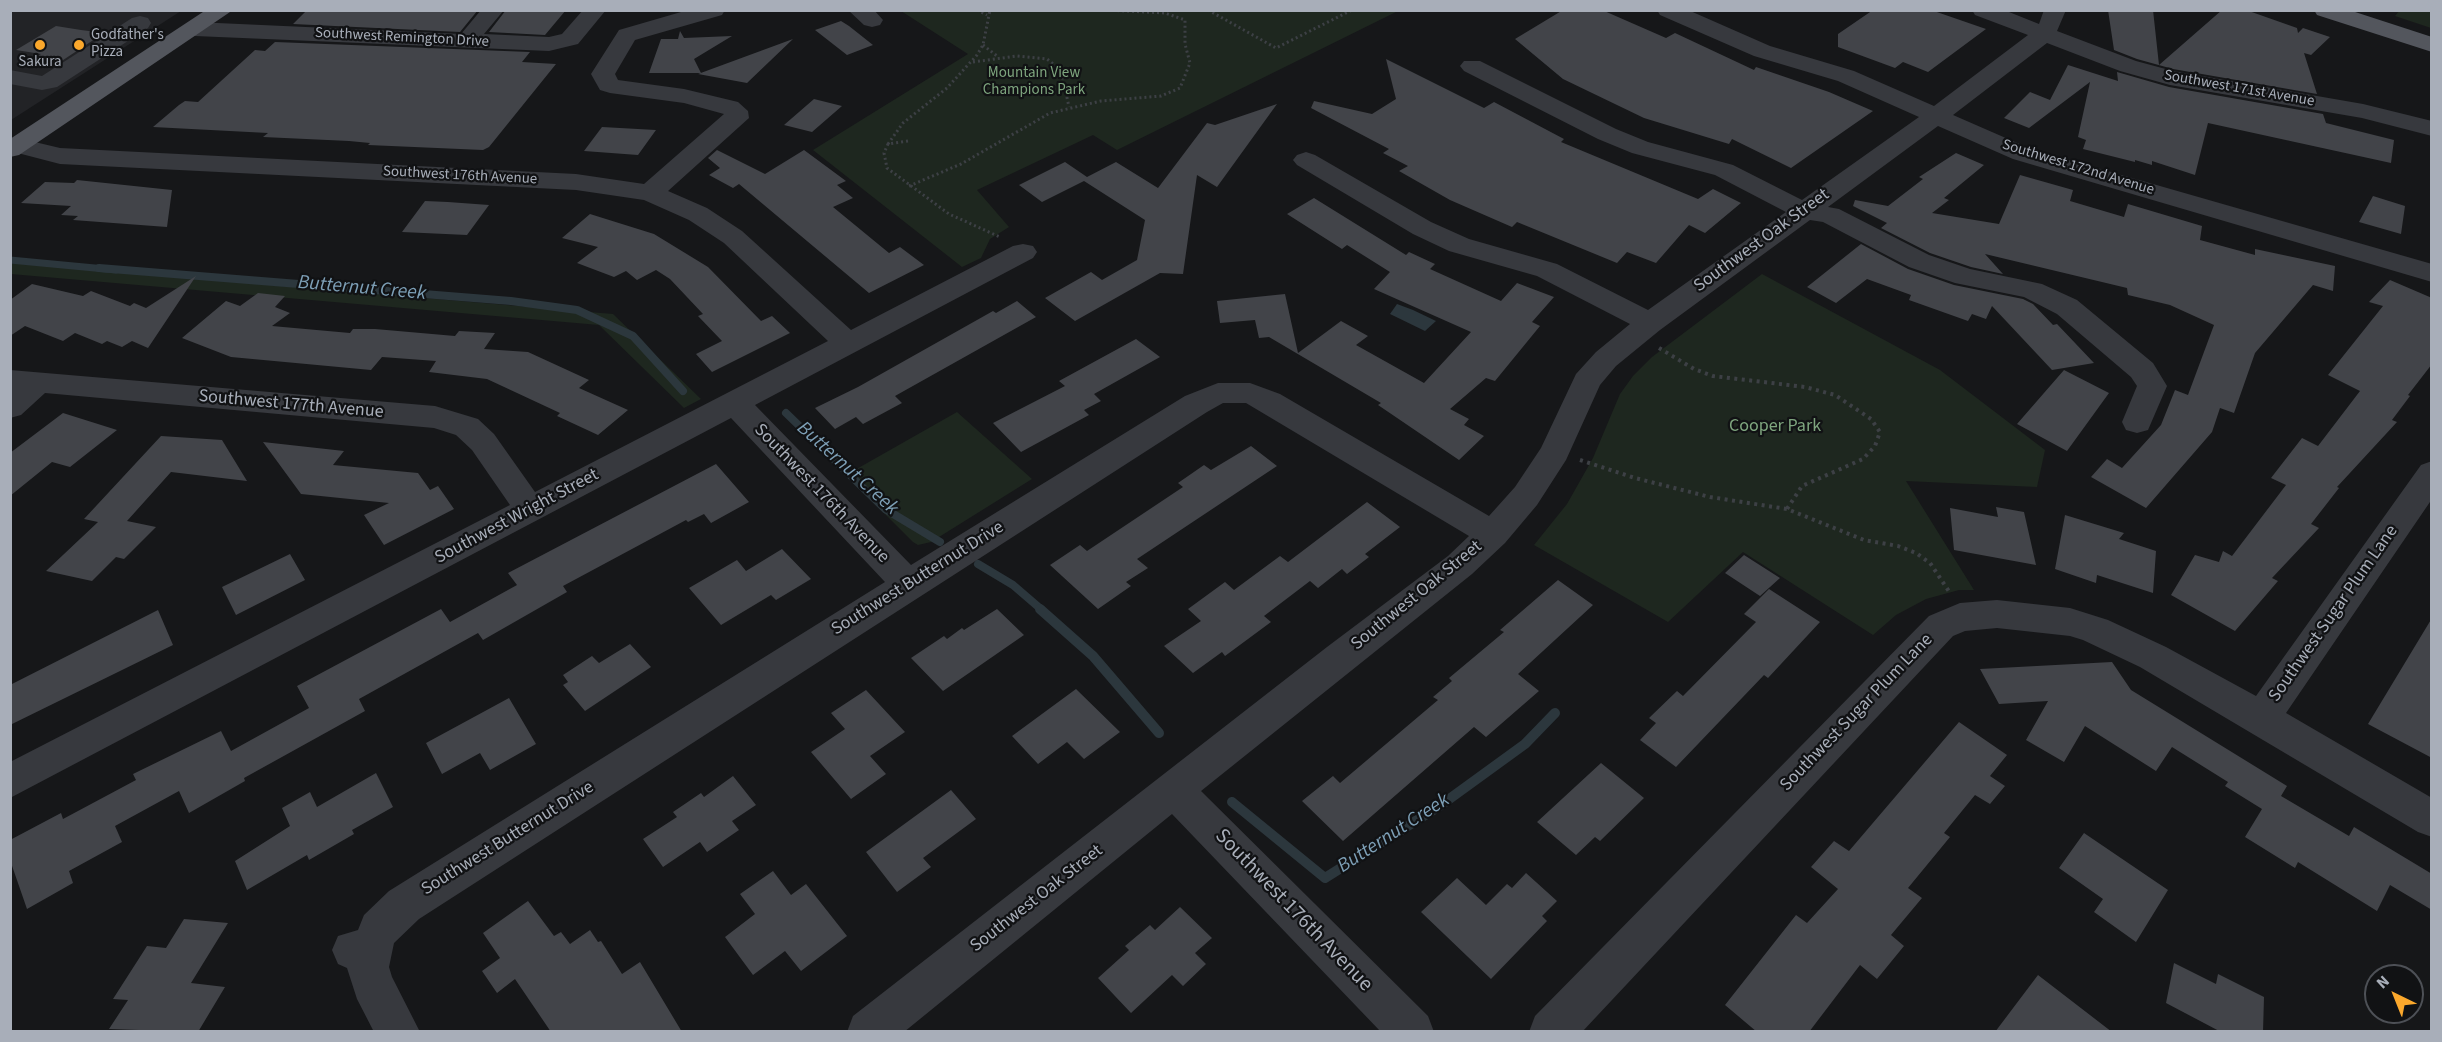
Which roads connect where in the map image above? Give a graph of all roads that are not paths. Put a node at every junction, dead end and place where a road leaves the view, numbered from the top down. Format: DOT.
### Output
graph roads {
  1 [pos="222,10"];
  2 [pos="493,10"];
  3 [pos="595,10"];
  4 [pos="714,10"];
  5 [pos="1668,10"];
  6 [pos="1983,10"];
  7 [pos="2325,10"];
  8 [pos="390,19"];
  9 [pos="2050,22"];
  10 [pos="140,23"];
  11 [pos="195,29"];
  12 [pos="373,36"];
  13 [pos="467,40"];
  14 [pos="2427,45"];
  15 [pos="1472,66"];
  16 [pos="10,77"];
  17 [pos="1935,117"];
  18 [pos="2432,129"];
  19 [pos="14,147"];
  20 [pos="1306,160"];
  21 [pos="651,193"];
  22 [pos="1803,211"];
  23 [pos="1023,252"];
  24 [pos="2432,273"];
  25 [pos="1643,328"];
  26 [pos="849,344"];
  27 [pos="24,381"];
  28 [pos="735,404"];
  29 [pos="10,407"];
  30 [pos="2137,422"];
  31 [pos="2432,473"];
  32 [pos="530,509"];
  33 [pos="1493,534"];
  34 [pos="908,584"];
  35 [pos="2262,718"];
  36 [pos="10,781"];
  37 [pos="1175,790"];
  38 [pos="2432,819"];
  39 [pos="398,1032"];
  40 [pos="869,1032"];
  41 [pos="1412,1032"];
  42 [pos="1551,1032"];
  1 -- 11 [label="main road"];
  2 -- 13 [label="street"];
  3 -- 13 [label="street, Southwest Remington Drive"];
  4 -- 21 [label="street"];
  5 -- 17 [label="street, Southwest 172nd Avenue"];
  6 -- 9 [label="street, Southwest 171st Avenue"];
  7 -- 14 [label="main road"];
  8 -- 12 [label="street"];
  9 -- 17 [label="street, Southwest Oak Street"];
  9 -- 18 [label="street, Southwest 171st Avenue"];
  10 -- 16 [label="street"];
  11 -- 12 [label="street, Southwest Remington Drive"];
  11 -- 19 [label="main road"];
  12 -- 13 [label="street, Southwest Remington Drive"];
  15 -- 22 [label="street"];
  17 -- 22 [label="street, Southwest Oak Street"];
  17 -- 24 [label="street, Southwest 172nd Avenue"];
  19 -- 21 [label="street, Southwest 176th Avenue"];
  20 -- 25 [label="street"];
  21 -- 26 [label="street, Southwest 176th Avenue"];
  22 -- 25 [label="street, Southwest Oak Street"];
  22 -- 30 [label="street"];
  23 -- 26 [label="street, Southwest Wright Street"];
  25 -- 33 [label="street, Southwest Oak Street"];
  26 -- 28 [label="street, Southwest Wright Street"];
  27 -- 29 [label="street"];
  27 -- 32 [label="street, Southwest 177th Avenue"];
  28 -- 32 [label="street, Southwest Wright Street"];
  28 -- 34 [label="street, Southwest 176th Avenue"];
  31 -- 35 [label="street, Southwest Sugar Plum Lane"];
  32 -- 36 [label="street, Southwest Wright Street"];
  33 -- 34 [label="street, Southwest Butternut Drive"];
  33 -- 37 [label="street, Southwest Oak Street"];
  34 -- 39 [label="street, Southwest Butternut Drive"];
  35 -- 38 [label="street"];
  35 -- 42 [label="street, Southwest Sugar Plum Lane"];
  37 -- 40 [label="street, Southwest Oak Street"];
  37 -- 41 [label="street, Southwest 176th Avenue"];
}
